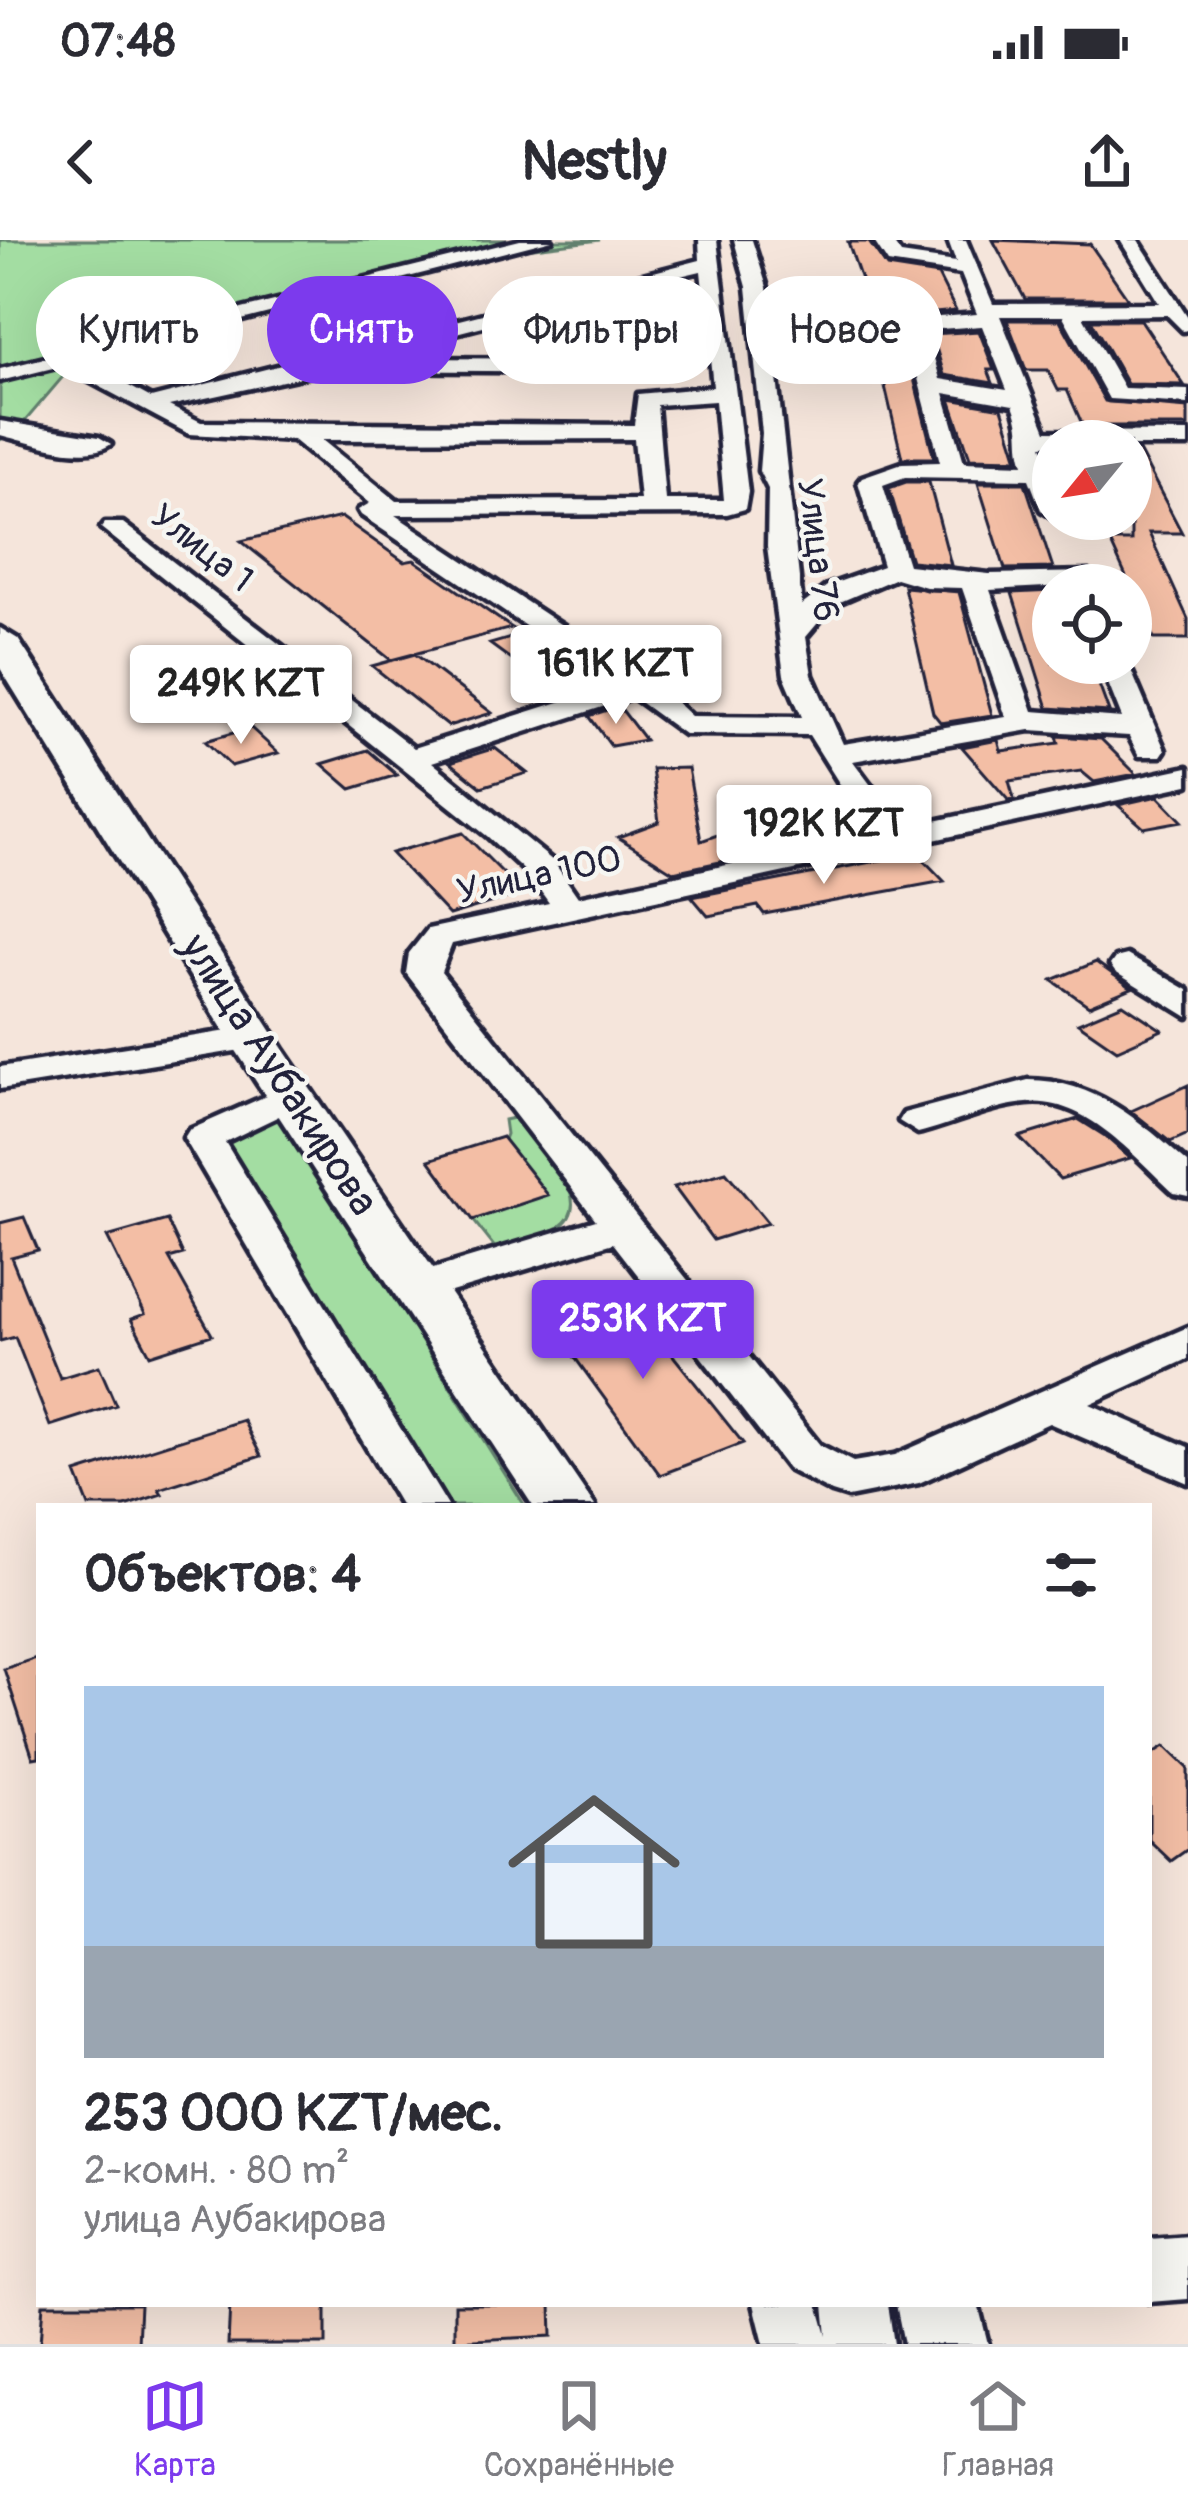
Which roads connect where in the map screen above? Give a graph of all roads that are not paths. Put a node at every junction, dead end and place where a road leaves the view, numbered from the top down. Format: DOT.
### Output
graph roads {
  1 [pos="543,240"];
  2 [pos="743,240"];
  3 [pos="882,240"];
  4 [pos="957,240"];
  5 [pos="1129,240"];
  6 [pos="709,252"];
  7 [pos="971,270"];
  8 [pos="632,276"];
  9 [pos="1176,304"];
  10 [pos="1069,309"];
  11 [pos="243,313"];
  12 [pos="990,314"];
  13 [pos="482,320"];
  14 [pos="943,321"];
  15 [pos="1188,333"];
  16 [pos="243,381"];
  17 [pos="113,384"];
  18 [pos="230,384"];
  19 [pos="296,384"];
  20 [pos="927,384"];
  21 [pos="933,384"];
  22 [pos="727,394"];
  23 [pos="1188,398"];
  24 [pos="1024,400"];
  25 [pos="152,404"];
  26 [pos="0,428"];
  27 [pos="645,432"];
  28 [pos="299,434"];
  29 [pos="1031,438"];
  30 [pos="1188,439"];
  31 [pos="1032,442"];
  32 [pos="98,444"];
  33 [pos="954,469"];
  34 [pos="1032,472"];
  35 [pos="653,506"];
  36 [pos="370,509"];
  37 [pos="114,528"];
  38 [pos="1071,556"];
  39 [pos="897,569"];
  40 [pos="980,580"];
  41 [pos="793,636"];
  42 [pos="3,649"];
  43 [pos="1123,684"];
  44 [pos="638,686"];
  45 [pos="1028,722"];
  46 [pos="820,726"];
  47 [pos="1140,727"];
  48 [pos="832,755"];
  49 [pos="411,759"];
  50 [pos="1176,778"];
  51 [pos="908,834"];
  52 [pos="569,908"];
  53 [pos="1127,965"];
  54 [pos="1188,1006"];
  55 [pos="253,1038"];
  56 [pos="0,1078"];
  57 [pos="291,1096"];
  58 [pos="918,1121"];
  59 [pos="1188,1184"];
  60 [pos="623,1226"];
  61 [pos="418,1288"];
  62 [pos="1188,1342"];
  63 [pos="1052,1406"];
  64 [pos="1188,1466"];
  65 [pos="423,1503"];
  66 [pos="563,1503"];
  67 [pos="1188,2267"];
  68 [pos="1152,2270"];
  69 [pos="786,2307"];
  70 [pos="856,2307"];
  71 [pos="938,2307"];
  72 [pos="797,2344"];
  73 [pos="861,2344"];
  74 [pos="946,2344"];
  1 -- 11 [label="street"];
  2 -- 41 [label="street, Улица 76"];
  3 -- 7 [label="street"];
  4 -- 7 [label="street"];
  5 -- 9 [label="street"];
  6 -- 8 [label="street"];
  6 -- 22 [label="street"];
  7 -- 12 [label="street"];
  9 -- 10 [label="street"];
  9 -- 15 [label="street"];
  10 -- 12 [label="street"];
  10 -- 23 [label="street"];
  12 -- 14 [label="street"];
  12 -- 24 [label="street"];
  13 -- 16 [label="street"];
  17 -- 25 [label="street"];
  18 -- 25 [label="street"];
  19 -- 25 [label="street"];
  20 -- 33 [label="street"];
  21 -- 24 [label="street"];
  22 -- 27 [label="street"];
  22 -- 35 [label="street"];
  24 -- 29 [label="street"];
  25 -- 28 [label="street"];
  26 -- 32 [label="street"];
  27 -- 28 [label="street"];
  27 -- 35 [label="street"];
  28 -- 35 [label="street"];
  29 -- 30 [label="street"];
  29 -- 31 [label="street"];
  33 -- 34 [label="street"];
  33 -- 39 [label="street"];
  36 -- 44 [label="street"];
  37 -- 49 [label="street, Улица 1"];
  38 -- 40 [label="street"];
  39 -- 40 [label="street"];
  39 -- 41 [label="street"];
  40 -- 45 [label="street"];
  41 -- 46 [label="street, Улица 76"];
  42 -- 55 [label="main road, улица Аубакирова"];
  43 -- 47 [label="street"];
  44 -- 46 [label="street"];
  44 -- 49 [label="street"];
  45 -- 47 [label="street"];
  45 -- 48 [label="street"];
  46 -- 48 [label="street, Улица 76"];
  47 -- 50 [label="street"];
  48 -- 51 [label="street, Улица 76"];
  49 -- 52 [label="street, Улица 1"];
  50 -- 51 [label="street, Улица 100"];
  51 -- 52 [label="street, Улица 100"];
  52 -- 60 [label="street, Улица 100"];
  53 -- 54 [label="street"];
  55 -- 56 [label="street"];
  55 -- 57 [label="main road, улица Аубакирова"];
  57 -- 61 [label="main road, улица Аубакирова"];
  57 -- 65 [label="street"];
  58 -- 59 [label="street"];
  60 -- 61 [label="street"];
  60 -- 63 [label="street"];
  61 -- 66 [label="main road, улица Аубакирова"];
  62 -- 63 [label="street"];
  63 -- 64 [label="street"];
  67 -- 68 [label="street"];
  69 -- 72 [label="street"];
  70 -- 73 [label="street"];
  71 -- 74 [label="main road"];
}
